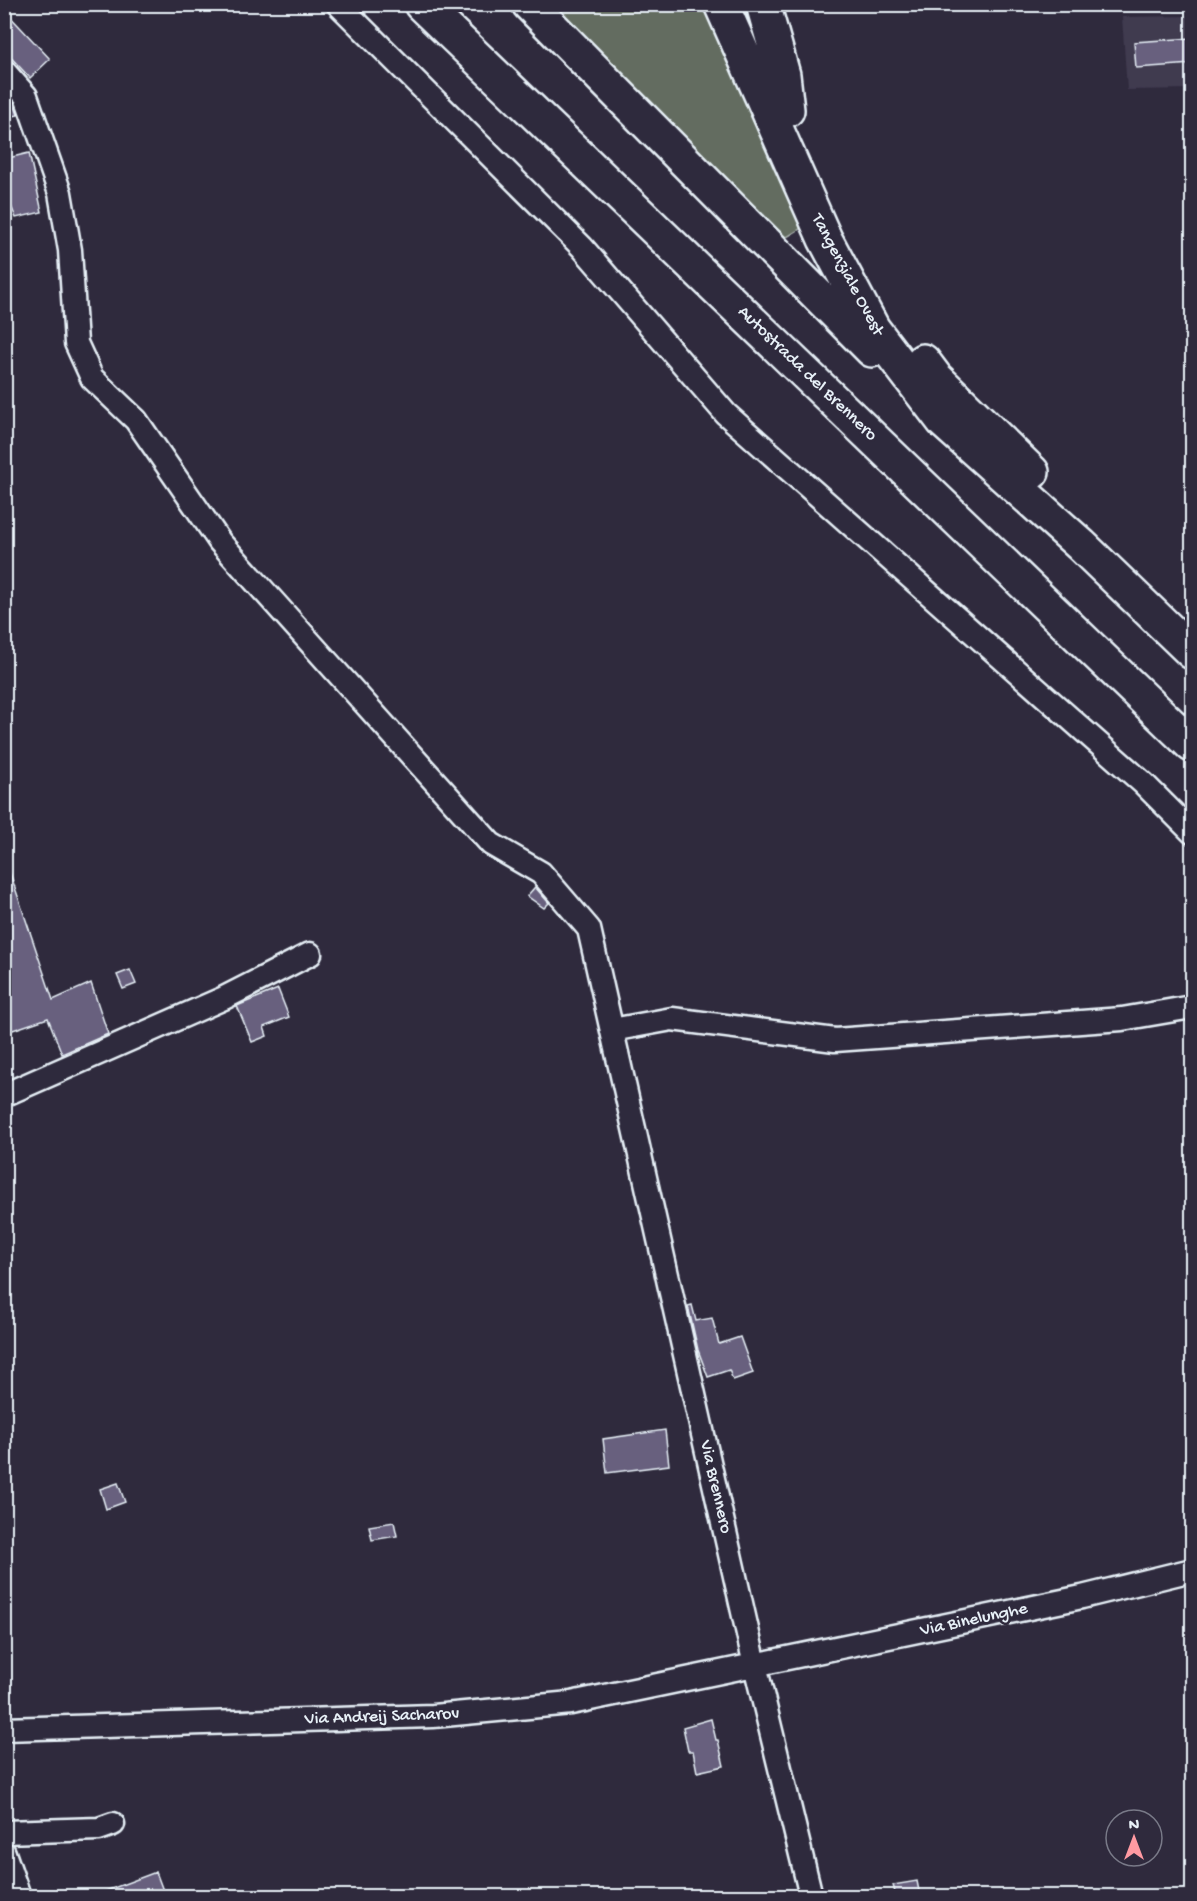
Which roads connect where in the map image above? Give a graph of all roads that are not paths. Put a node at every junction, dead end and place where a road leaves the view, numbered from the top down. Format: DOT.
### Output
graph roads {
  1 [pos="338,4"];
  2 [pos="421,4"];
  3 [pos="452,4"];
  4 [pos="529,4"];
  5 [pos="721,4"];
  6 [pos="743,4"];
  7 [pos="763,4"];
  8 [pos="4,71"];
  9 [pos="787,110"];
  10 [pos="944,422"];
  11 [pos="1192,627"];
  12 [pos="1192,652"];
  13 [pos="1192,715"];
  14 [pos="1192,745"];
  15 [pos="1192,832"];
  16 [pos="310,954"];
  17 [pos="1192,1008"];
  18 [pos="612,1030"];
  19 [pos="4,1095"];
  20 [pos="1192,1570"];
  21 [pos="755,1665"];
  22 [pos="4,1729"];
  23 [pos="113,1824"];
  24 [pos="4,1833"];
  25 [pos="4,1853"];
  26 [pos="19,1896"];
  27 [pos="811,1896"];
  1 -- 15 [label="street"];
  2 -- 14 [label="highway, Autostrada del Brennero"];
  3 -- 13 [label="highway, Autostrada del Brennero"];
  4 -- 10 [label="highway"];
  5 -- 10 [label="highway, Tangenziale Ovest"];
  6 -- 9 [label="highway, Tangenziale Ovest"];
  7 -- 9 [label="highway"];
  8 -- 18 [label="street, Via Brennero"];
  9 -- 11 [label="highway, Tangenziale Ovest"];
  10 -- 12 [label="highway, Tangenziale Ovest"];
  16 -- 19 [label="street"];
  17 -- 18 [label="street"];
  18 -- 21 [label="street, Via Brennero"];
  20 -- 21 [label="street, Via Binelunghe"];
  21 -- 22 [label="street, Via Andreij Sacharov"];
  21 -- 27 [label="street, Via Brennero"];
  23 -- 24 [label="street"];
  25 -- 26 [label="street"];
}
